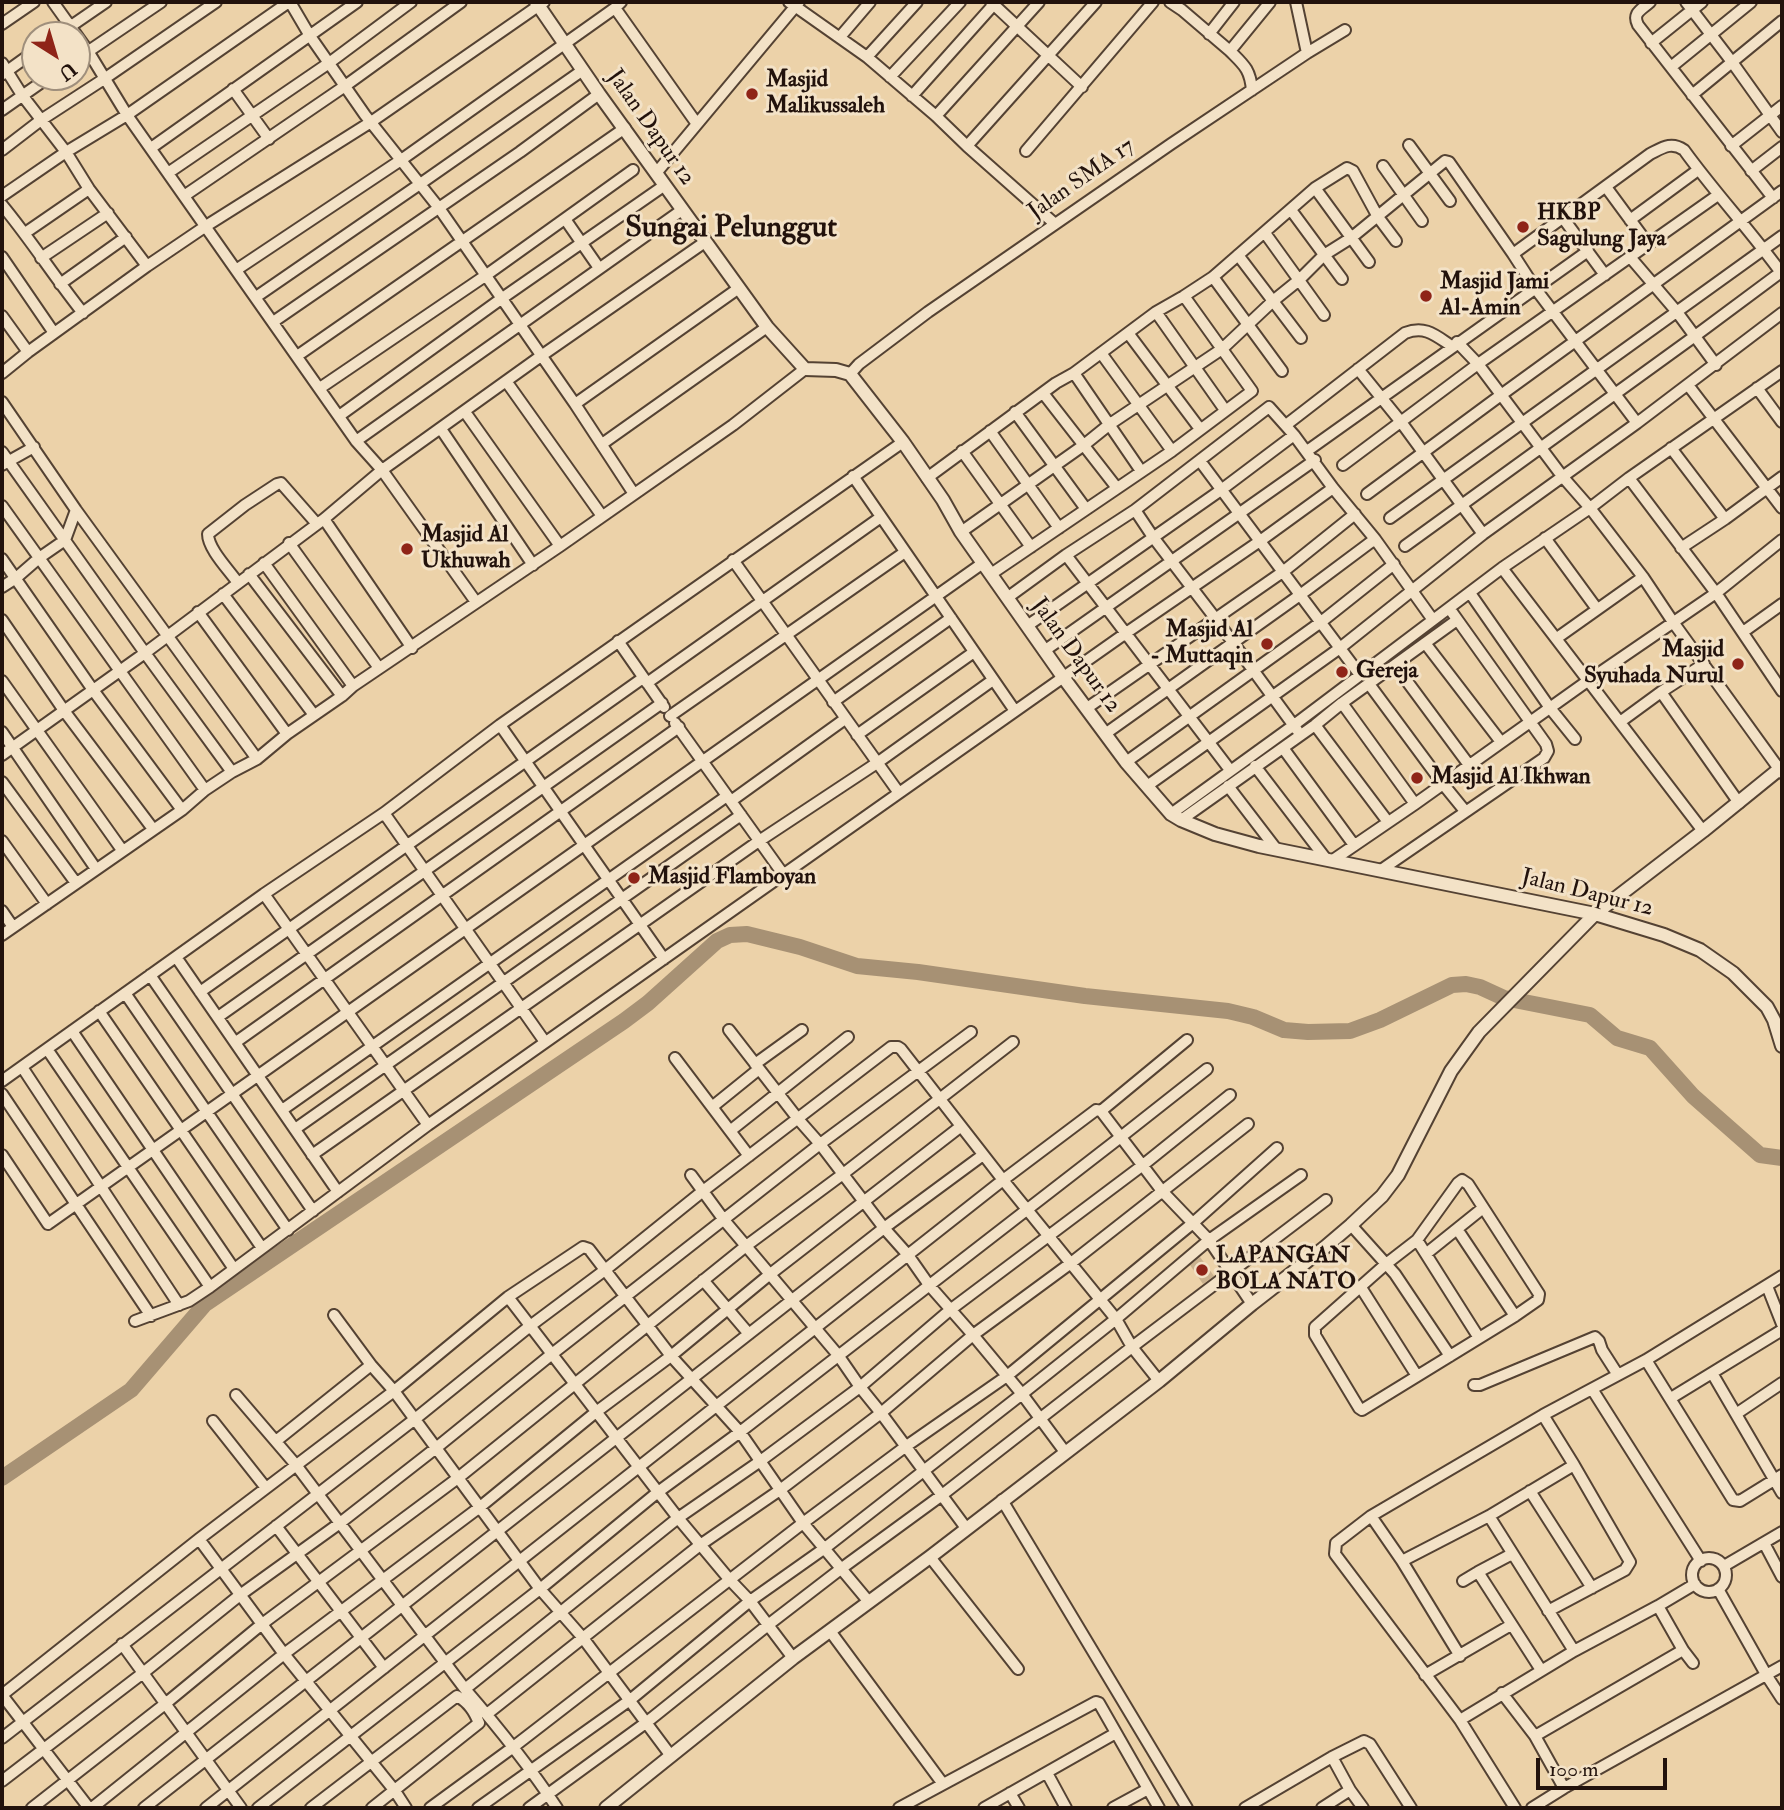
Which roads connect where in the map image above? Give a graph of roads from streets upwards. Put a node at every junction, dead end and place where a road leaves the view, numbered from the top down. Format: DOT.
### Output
graph roads {
  1 [pos="34,2"];
  2 [pos="53,2"];
  3 [pos="106,2"];
  4 [pos="161,2"];
  5 [pos="216,2"];
  6 [pos="289,2"];
  7 [pos="357,2"];
  8 [pos="411,2"];
  9 [pos="461,2"];
  10 [pos="870,2"];
  11 [pos="917,2"];
  12 [pos="960,2"];
  13 [pos="994,2"];
  14 [pos="1039,2"];
  15 [pos="1096,2"];
  16 [pos="1153,2"];
  17 [pos="1170,2"];
  18 [pos="1234,2"];
  19 [pos="1270,2"];
  20 [pos="1296,2"];
  21 [pos="1650,2"];
  22 [pos="1702,2"];
  23 [pos="1751,2"];
  24 [pos="540,3"];
  25 [pos="795,3"];
  26 [pos="618,5"];
  27 [pos="1186,6"];
  28 [pos="1689,6"];
  29 [pos="67,21"];
  30 [pos="78,21"];
  31 [pos="1782,21"];
  32 [pos="2,24"];
  33 [pos="1019,26"];
  34 [pos="1345,30"];
  35 [pos="1209,34"];
  36 [pos="1710,34"];
  37 [pos="310,36"];
  38 [pos="840,37"];
  39 [pos="565,43"];
  40 [pos="1651,43"];
  41 [pos="91,49"];
  42 [pos="1230,51"];
  43 [pos="1307,53"];
  44 [pos="1049,55"];
  45 [pos="91,56"];
  46 [pos="867,57"];
  47 [pos="21,59"];
  48 [pos="329,62"];
  49 [pos="1732,62"];
  50 [pos="1671,67"];
  51 [pos="3,70"];
  52 [pos="583,70"];
  53 [pos="890,77"];
  54 [pos="104,79"];
  55 [pos="345,86"];
  56 [pos="1082,87"];
  57 [pos="233,89"];
  58 [pos="1252,90"];
  59 [pos="28,91"];
  60 [pos="599,93"];
  61 [pos="1692,94"];
  62 [pos="22,95"];
  63 [pos="912,96"];
  64 [pos="1782,106"];
  65 [pos="2,110"];
  66 [pos="251,114"];
  67 [pos="127,115"];
  68 [pos="936,116"];
  69 [pos="1770,116"];
  70 [pos="41,120"];
  71 [pos="371,122"];
  72 [pos="697,124"];
  73 [pos="625,128"];
  74 [pos="1782,132"];
  75 [pos="269,139"];
  76 [pos="1409,145"];
  77 [pos="967,146"];
  78 [pos="1731,146"];
  79 [pos="1782,147"];
  80 [pos="151,148"];
  81 [pos="2,150"];
  82 [pos="1026,150"];
  83 [pos="66,152"];
  84 [pos="401,160"];
  85 [pos="1382,166"];
  86 [pos="633,170"];
  87 [pos="1698,170"];
  88 [pos="1751,171"];
  89 [pos="657,172"];
  90 [pos="168,173"];
  91 [pos="1430,173"];
  92 [pos="420,184"];
  93 [pos="665,185"];
  94 [pos="1606,187"];
  95 [pos="1315,188"];
  96 [pos="89,189"];
  97 [pos="1778,194"];
  98 [pos="1718,195"];
  99 [pos="3,196"];
  100 [pos="184,196"];
  101 [pos="1404,196"];
  102 [pos="1450,201"];
  103 [pos="439,208"];
  104 [pos="682,210"];
  105 [pos="1291,210"];
  106 [pos="108,213"];
  107 [pos="1378,216"];
  108 [pos="1563,218"];
  109 [pos="565,219"];
  110 [pos="1630,220"];
  111 [pos="1422,221"];
  112 [pos="1741,222"];
  113 [pos="1055,224"];
  114 [pos="206,226"];
  115 [pos="25,233"];
  116 [pos="1265,233"];
  117 [pos="1782,236"];
  118 [pos="126,237"];
  119 [pos="1351,239"];
  120 [pos="705,242"];
  121 [pos="1396,242"];
  122 [pos="462,243"];
  123 [pos="581,243"];
  124 [pos="1648,244"];
  125 [pos="1764,250"];
  126 [pos="1588,251"];
  127 [pos="1514,254"];
  128 [pos="1238,255"];
  129 [pos="1324,255"];
  130 [pos="2,257"];
  131 [pos="1630,257"];
  132 [pos="41,258"];
  133 [pos="1369,262"];
  134 [pos="147,266"];
  135 [pos="599,268"];
  136 [pos="236,270"];
  137 [pos="1782,273"];
  138 [pos="1605,275"];
  139 [pos="485,276"];
  140 [pos="1213,277"];
  141 [pos="1342,279"];
  142 [pos="1299,280"];
  143 [pos="60,284"];
  144 [pos="1654,284"];
  145 [pos="739,288"];
  146 [pos="1535,288"];
  147 [pos="1184,296"];
  148 [pos="256,297"];
  149 [pos="501,299"];
  150 [pos="1273,301"];
  151 [pos="1156,312"];
  152 [pos="1553,312"];
  153 [pos="1677,312"];
  154 [pos="83,313"];
  155 [pos="1782,313"];
  156 [pos="1324,315"];
  157 [pos="2,316"];
  158 [pos="273,322"];
  159 [pos="519,325"];
  160 [pos="1248,325"];
  161 [pos="767,327"];
  162 [pos="54,333"];
  163 [pos="1128,333"];
  164 [pos="1695,336"];
  165 [pos="1301,338"];
  166 [pos="1576,342"];
  167 [pos="1455,344"];
  168 [pos="1222,349"];
  169 [pos="28,352"];
  170 [pos="1101,353"];
  171 [pos="297,356"];
  172 [pos="541,356"];
  173 [pos="1478,364"];
  174 [pos="1716,365"];
  175 [pos="1194,367"];
  176 [pos="805,369"];
  177 [pos="1359,369"];
  178 [pos="1597,370"];
  179 [pos="1282,371"];
  180 [pos="1782,371"];
  181 [pos="2,373"];
  182 [pos="1074,373"];
  183 [pos="850,374"];
  184 [pos="506,381"];
  185 [pos="1168,385"];
  186 [pos="1688,385"];
  187 [pos="320,388"];
  188 [pos="1757,388"];
  189 [pos="1043,393"];
  190 [pos="1615,394"];
  191 [pos="1501,395"];
  192 [pos="1381,398"];
  193 [pos="2,402"];
  194 [pos="575,404"];
  195 [pos="1140,405"];
  196 [pos="1225,410"];
  197 [pos="465,412"];
  198 [pos="1015,412"];
  199 [pos="339,416"];
  200 [pos="1713,418"];
  201 [pos="1401,422"];
  202 [pos="1522,422"];
  203 [pos="1782,422"];
  204 [pos="1110,424"];
  205 [pos="1637,424"];
  206 [pos="1286,425"];
  207 [pos="441,429"];
  208 [pos="1200,429"];
  209 [pos="990,431"];
  210 [pos="1294,435"];
  211 [pos="356,440"];
  212 [pos="903,442"];
  213 [pos="602,444"];
  214 [pos="1084,445"];
  215 [pos="34,447"];
  216 [pos="1541,447"];
  217 [pos="1671,448"];
  218 [pos="962,451"];
  219 [pos="1172,451"];
  220 [pos="1307,451"];
  221 [pos="1422,453"];
  222 [pos="4,459"];
  223 [pos="1315,460"];
  224 [pos="1200,461"];
  225 [pos="1343,465"];
  226 [pos="1055,466"];
  227 [pos="382,470"];
  228 [pos="1141,471"];
  229 [pos="853,476"];
  230 [pos="1562,476"];
  231 [pos="1782,477"];
  232 [pos="927,478"];
  233 [pos="1629,478"];
  234 [pos="1442,480"];
  235 [pos="1028,484"];
  236 [pos="1117,488"];
  237 [pos="1333,488"];
  238 [pos="1768,488"];
  239 [pos="1221,490"];
  240 [pos="634,494"];
  241 [pos="1367,494"];
  242 [pos="1001,504"];
  243 [pos="1461,505"];
  244 [pos="2,506"];
  245 [pos="1590,508"];
  246 [pos="1782,508"];
  247 [pos="1086,509"];
  248 [pos="76,510"];
  249 [pos="1135,510"];
  250 [pos="1240,514"];
  251 [pos="1355,514"];
  252 [pos="602,516"];
  253 [pos="881,517"];
  254 [pos="1390,518"];
  255 [pos="1725,519"];
  256 [pos="320,522"];
  257 [pos="1059,528"];
  258 [pos="961,532"];
  259 [pos="1483,534"];
  260 [pos="1153,537"];
  261 [pos="1545,538"];
  262 [pos="1375,539"];
  263 [pos="65,540"];
  264 [pos="1782,540"];
  265 [pos="1260,541"];
  266 [pos="289,544"];
  267 [pos="1405,546"];
  268 [pos="560,547"];
  269 [pos="1031,547"];
  270 [pos="1681,548"];
  271 [pos="905,552"];
  272 [pos="1066,555"];
  273 [pos="39,558"];
  274 [pos="2,559"];
  275 [pos="733,561"];
  276 [pos="1172,561"];
  277 [pos="264,563"];
  278 [pos="1394,564"];
  279 [pos="533,565"];
  280 [pos="1502,568"];
  281 [pos="987,569"];
  282 [pos="1283,570"];
  283 [pos="249,575"];
  284 [pos="1643,577"];
  285 [pos="16,578"];
  286 [pos="238,583"];
  287 [pos="1087,583"];
  288 [pos="2,587"];
  289 [pos="1191,588"];
  290 [pos="1412,590"];
  291 [pos="1469,593"];
  292 [pos="1716,593"];
  293 [pos="223,594"];
  294 [pos="1300,595"];
  295 [pos="936,597"];
  296 [pos="1007,598"];
  297 [pos="476,602"];
  298 [pos="762,602"];
  299 [pos="1782,604"];
  300 [pos="1106,607"];
  301 [pos="1450,608"];
  302 [pos="1597,609"];
  303 [pos="198,612"];
  304 [pos="951,618"];
  305 [pos="1215,618"];
  306 [pos="1433,620"];
  307 [pos="1457,620"];
  308 [pos="2,621"];
  309 [pos="1321,622"];
  310 [pos="1673,622"];
  311 [pos="1027,626"];
  312 [pos="1743,632"];
  313 [pos="1126,633"];
  314 [pos="169,635"];
  315 [pos="785,636"];
  316 [pos="1557,638"];
  317 [pos="618,641"];
  318 [pos="1232,643"];
  319 [pos="1425,643"];
  320 [pos="412,648"];
  321 [pos="1340,648"];
  322 [pos="1044,651"];
  323 [pos="974,652"];
  324 [pos="145,653"];
  325 [pos="1150,663"];
  326 [pos="1704,664"];
  327 [pos="1395,665"];
  328 [pos="379,668"];
  329 [pos="1253,670"];
  330 [pos="119,671"];
  331 [pos="1360,675"];
  332 [pos="1063,677"];
  333 [pos="818,680"];
  334 [pos="993,680"];
  335 [pos="1589,680"];
  336 [pos="2,681"];
  337 [pos="645,681"];
  338 [pos="1369,684"];
  339 [pos="353,686"];
  340 [pos="1167,688"];
  341 [pos="93,690"];
  342 [pos="1782,691"];
  343 [pos="1661,692"];
  344 [pos="342,696"];
  345 [pos="1272,696"];
  346 [pos="833,702"];
  347 [pos="662,703"];
  348 [pos="1342,703"];
  349 [pos="1087,708"];
  350 [pos="1550,708"];
  351 [pos="1015,711"];
  352 [pos="65,712"];
  353 [pos="314,715"];
  354 [pos="670,716"];
  355 [pos="1189,716"];
  356 [pos="845,719"];
  357 [pos="1530,721"];
  358 [pos="1620,722"];
  359 [pos="499,724"];
  360 [pos="1294,725"];
  361 [pos="1315,725"];
  362 [pos="679,727"];
  363 [pos="37,731"];
  364 [pos="2,732"];
  365 [pos="287,734"];
  366 [pos="1105,734"];
  367 [pos="857,735"];
  368 [pos="1301,735"];
  369 [pos="1575,740"];
  370 [pos="1208,742"];
  371 [pos="1501,742"];
  372 [pos="12,747"];
  373 [pos="1283,748"];
  374 [pos="2,755"];
  375 [pos="257,759"];
  376 [pos="703,761"];
  377 [pos="525,762"];
  378 [pos="1126,762"];
  379 [pos="877,763"];
  380 [pos="1469,765"];
  381 [pos="1255,766"];
  382 [pos="1781,770"];
  383 [pos="1230,771"];
  384 [pos="232,772"];
  385 [pos="2,782"];
  386 [pos="1443,784"];
  387 [pos="1147,786"];
  388 [pos="1228,786"];
  389 [pos="544,787"];
  390 [pos="205,790"];
  391 [pos="899,793"];
  392 [pos="729,798"];
  393 [pos="1739,803"];
  394 [pos="1415,804"];
  395 [pos="181,810"];
  396 [pos="561,811"];
  397 [pos="1465,811"];
  398 [pos="384,813"];
  399 [pos="741,815"];
  400 [pos="1176,817"];
  401 [pos="1388,822"];
  402 [pos="153,829"];
  403 [pos="1703,831"];
  404 [pos="2,841"];
  405 [pos="759,841"];
  406 [pos="1354,845"];
  407 [pos="406,846"];
  408 [pos="584,846"];
  409 [pos="122,850"];
  410 [pos="1277,850"];
  411 [pos="1329,860"];
  412 [pos="96,869"];
  413 [pos="1381,870"];
  414 [pos="425,871"];
  415 [pos="783,874"];
  416 [pos="608,880"];
  417 [pos="76,883"];
  418 [pos="264,894"];
  419 [pos="442,895"];
  420 [pos="622,899"];
  421 [pos="47,904"];
  422 [pos="2,911"];
  423 [pos="1595,914"];
  424 [pos="640,925"];
  425 [pos="13,927"];
  426 [pos="289,928"];
  427 [pos="465,929"];
  428 [pos="2,935"];
  429 [pos="307,953"];
  430 [pos="176,957"];
  431 [pos="664,959"];
  432 [pos="489,964"];
  433 [pos="150,975"];
  434 [pos="325,978"];
  435 [pos="503,983"];
  436 [pos="200,992"];
  437 [pos="125,993"];
  438 [pos="521,1008"];
  439 [pos="99,1011"];
  440 [pos="348,1012"];
  441 [pos="218,1017"];
  442 [pos="729,1030"];
  443 [pos="802,1030"];
  444 [pos="72,1031"];
  445 [pos="971,1032"];
  446 [pos="848,1037"];
  447 [pos="1187,1040"];
  448 [pos="236,1042"];
  449 [pos="545,1042"];
  450 [pos="1013,1042"];
  451 [pos="372,1046"];
  452 [pos="1782,1046"];
  453 [pos="47,1049"];
  454 [pos="675,1058"];
  455 [pos="386,1065"];
  456 [pos="22,1067"];
  457 [pos="757,1067"];
  458 [pos="1208,1069"];
  459 [pos="917,1071"];
  460 [pos="258,1075"];
  461 [pos="2,1081"];
  462 [pos="404,1091"];
  463 [pos="778,1093"];
  464 [pos="2,1094"];
  465 [pos="232,1094"];
  466 [pos="1230,1095"];
  467 [pos="939,1100"];
  468 [pos="712,1107"];
  469 [pos="282,1110"];
  470 [pos="207,1111"];
  471 [pos="1101,1111"];
  472 [pos="798,1119"];
  473 [pos="1248,1124"];
  474 [pos="428,1125"];
  475 [pos="960,1126"];
  476 [pos="180,1129"];
  477 [pos="295,1129"];
  478 [pos="730,1131"];
  479 [pos="1122,1136"];
  480 [pos="820,1144"];
  481 [pos="1277,1148"];
  482 [pos="153,1149"];
  483 [pos="2,1155"];
  484 [pos="313,1155"];
  485 [pos="983,1155"];
  486 [pos="749,1156"];
  487 [pos="1143,1165"];
  488 [pos="127,1167"];
  489 [pos="843,1174"];
  490 [pos="691,1175"];
  491 [pos="1301,1175"];
  492 [pos="1003,1180"];
  493 [pos="101,1186"];
  494 [pos="703,1191"];
  495 [pos="1162,1191"];
  496 [pos="338,1192"];
  497 [pos="1326,1200"];
  498 [pos="864,1202"];
  499 [pos="75,1204"];
  500 [pos="1483,1208"];
  501 [pos="1027,1209"];
  502 [pos="313,1211"];
  503 [pos="724,1220"];
  504 [pos="1194,1223"];
  505 [pos="1351,1225"];
  506 [pos="884,1228"];
  507 [pos="1457,1229"];
  508 [pos="288,1230"];
  509 [pos="1048,1236"];
  510 [pos="1209,1240"];
  511 [pos="1418,1240"];
  512 [pos="746,1245"];
  513 [pos="262,1248"];
  514 [pos="1427,1253"];
  515 [pos="908,1255"];
  516 [pos="1071,1263"];
  517 [pos="1386,1264"];
  518 [pos="234,1269"];
  519 [pos="605,1270"];
  520 [pos="1232,1272"];
  521 [pos="769,1275"];
  522 [pos="1782,1276"];
  523 [pos="704,1280"];
  524 [pos="929,1285"];
  525 [pos="1360,1286"];
  526 [pos="1767,1286"];
  527 [pos="210,1287"];
  528 [pos="625,1296"];
  529 [pos="508,1297"];
  530 [pos="1101,1300"];
  531 [pos="791,1301"];
  532 [pos="179,1304"];
  533 [pos="1252,1304"];
  534 [pos="728,1309"];
  535 [pos="950,1310"];
  536 [pos="334,1315"];
  537 [pos="151,1316"];
  538 [pos="1515,1316"];
  539 [pos="1116,1318"];
  540 [pos="135,1321"];
  541 [pos="1782,1324"];
  542 [pos="530,1326"];
  543 [pos="647,1326"];
  544 [pos="815,1329"];
  545 [pos="1782,1330"];
  546 [pos="749,1334"];
  547 [pos="973,1335"];
  548 [pos="1479,1338"];
  549 [pos="1132,1347"];
  550 [pos="552,1354"];
  551 [pos="838,1355"];
  552 [pos="671,1356"];
  553 [pos="1450,1356"];
  554 [pos="1646,1360"];
  555 [pos="371,1365"];
  556 [pos="1712,1373"];
  557 [pos="1618,1375"];
  558 [pos="1007,1376"];
  559 [pos="1417,1377"];
  560 [pos="691,1379"];
  561 [pos="1159,1381"];
  562 [pos="575,1383"];
  563 [pos="1782,1383"];
  564 [pos="1474,1385"];
  565 [pos="860,1387"];
  566 [pos="1592,1389"];
  567 [pos="394,1391"];
  568 [pos="1022,1394"];
  569 [pos="236,1395"];
  570 [pos="1671,1398"];
  571 [pos="716,1406"];
  572 [pos="596,1412"];
  573 [pos="881,1413"];
  574 [pos="1736,1414"];
  575 [pos="1543,1415"];
  576 [pos="415,1419"];
  577 [pos="1040,1420"];
  578 [pos="213,1421"];
  579 [pos="740,1432"];
  580 [pos="616,1438"];
  581 [pos="276,1441"];
  582 [pos="905,1447"];
  583 [pos="436,1448"];
  584 [pos="1065,1452"];
  585 [pos="760,1462"];
  586 [pos="296,1465"];
  587 [pos="1574,1465"];
  588 [pos="639,1467"];
  589 [pos="925,1471"];
  590 [pos="458,1478"];
  591 [pos="1778,1478"];
  592 [pos="266,1488"];
  593 [pos="780,1490"];
  594 [pos="658,1492"];
  595 [pos="1530,1492"];
  596 [pos="318,1493"];
  597 [pos="1782,1493"];
  598 [pos="942,1494"];
  599 [pos="1002,1500"];
  600 [pos="480,1507"];
  601 [pos="1371,1516"];
  602 [pos="1489,1516"];
  603 [pos="678,1518"];
  604 [pos="340,1523"];
  605 [pos="803,1523"];
  606 [pos="276,1526"];
  607 [pos="966,1528"];
  608 [pos="497,1531"];
  609 [pos="1782,1532"];
  610 [pos="199,1539"];
  611 [pos="1764,1543"];
  612 [pos="700,1545"];
  613 [pos="825,1548"];
  614 [pos="362,1551"];
  615 [pos="297,1554"];
  616 [pos="1512,1554"];
  617 [pos="930,1557"];
  618 [pos="520,1561"];
  619 [pos="1402,1561"];
  620 [pos="1701,1561"];
  621 [pos="1724,1566"];
  622 [pos="842,1568"];
  623 [pos="221,1569"];
  624 [pos="1478,1572"];
  625 [pos="1782,1577"];
  626 [pos="729,1579"];
  627 [pos="383,1580"];
  628 [pos="1463,1581"];
  629 [pos="319,1582"];
  630 [pos="1695,1584"];
  631 [pos="1592,1588"];
  632 [pos="540,1589"];
  633 [pos="1718,1589"];
  634 [pos="240,1595"];
  635 [pos="750,1601"];
  636 [pos="869,1602"];
  637 [pos="402,1606"];
  638 [pos="1658,1606"];
  639 [pos="1548,1611"];
  640 [pos="342,1612"];
  641 [pos="561,1612"];
  642 [pos="262,1624"];
  643 [pos="768,1625"];
  644 [pos="1511,1625"];
  645 [pos="830,1631"];
  646 [pos="425,1636"];
  647 [pos="360,1638"];
  648 [pos="583,1638"];
  649 [pos="122,1644"];
  650 [pos="1682,1650"];
  651 [pos="1574,1651"];
  652 [pos="284,1654"];
  653 [pos="1460,1656"];
  654 [pos="793,1658"];
  655 [pos="445,1663"];
  656 [pos="1693,1663"];
  657 [pos="1782,1666"];
  658 [pos="384,1668"];
  659 [pos="1018,1668"];
  660 [pos="1541,1670"];
  661 [pos="143,1673"];
  662 [pos="608,1674"];
  663 [pos="1425,1675"];
  664 [pos="1767,1676"];
  665 [pos="306,1681"];
  666 [pos="465,1689"];
  667 [pos="1502,1693"];
  668 [pos="2,1695"];
  669 [pos="1782,1699"];
  670 [pos="630,1700"];
  671 [pos="165,1704"];
  672 [pos="330,1710"];
  673 [pos="487,1714"];
  674 [pos="1460,1720"];
  675 [pos="21,1722"];
  676 [pos="647,1722"];
  677 [pos="1116,1733"];
  678 [pos="187,1734"];
  679 [pos="351,1736"];
  680 [pos="1535,1736"];
  681 [pos="2,1738"];
  682 [pos="512,1748"];
  683 [pos="43,1749"];
  684 [pos="671,1756"];
  685 [pos="1332,1757"];
  686 [pos="206,1760"];
  687 [pos="371,1761"];
  688 [pos="530,1770"];
  689 [pos="1047,1773"];
  690 [pos="68,1779"];
  691 [pos="2,1781"];
  692 [pos="943,1784"];
  693 [pos="1564,1788"];
  694 [pos="1148,1789"];
  695 [pos="1350,1790"];
  696 [pos="228,1791"];
  697 [pos="395,1791"];
  698 [pos="1010,1793"];
  699 [pos="547,1794"];
  700 [pos="32,1808"];
  701 [pos="91,1808"];
  702 [pos="144,1808"];
  703 [pos="206,1808"];
  704 [pos="241,1808"];
  705 [pos="258,1808"];
  706 [pos="311,1808"];
  707 [pos="372,1808"];
  708 [pos="406,1808"];
  709 [pos="430,1808"];
  710 [pos="478,1808"];
  711 [pos="529,1808"];
  712 [pos="557,1808"];
  713 [pos="606,1808"];
  714 [pos="899,1808"];
  715 [pos="984,1808"];
  716 [pos="1019,1808"];
  717 [pos="1066,1808"];
  718 [pos="1113,1808"];
  719 [pos="1159,1808"];
  720 [pos="1188,1808"];
  721 [pos="1245,1808"];
  722 [pos="1322,1808"];
  723 [pos="1363,1808"];
  724 [pos="1411,1808"];
  725 [pos="1515,1808"];
  726 [pos="1532,1808"];
  1 -- 32 [label="street"];
  2 -- 29 [label="street"];
  3 -- 30 [label="street"];
  4 -- 41 [label="street"];
  5 -- 54 [label="street"];
  6 -- 37 [label="street"];
  6 -- 67 [label="street"];
  7 -- 37 [label="street"];
  8 -- 48 [label="street"];
  9 -- 55 [label="street"];
  10 -- 38 [label="street"];
  11 -- 46 [label="street"];
  12 -- 53 [label="street"];
  13 -- 33 [label="street"];
  13 -- 63 [label="street"];
  14 -- 33 [label="street"];
  15 -- 44 [label="street"];
  16 -- 56 [label="street"];
  17 -- 27 [label="street"];
  18 -- 35 [label="street"];
  19 -- 42 [label="street"];
  20 -- 43 [label="street"];
  21 -- 40 [label="street"];
  22 -- 28 [label="street"];
  23 -- 36 [label="street"];
  24 -- 39 [label="street, Jalan Dapur 12"];
  24 -- 71 [label="street"];
  25 -- 38 [label="street"];
  25 -- 72 [label="street"];
  26 -- 39 [label="street"];
  26 -- 72 [label="street"];
  27 -- 35 [label="street"];
  28 -- 36 [label="street"];
  28 -- 40 [label="street"];
  31 -- 49 [label="street"];
  33 -- 44 [label="street"];
  33 -- 68 [label="street"];
  34 -- 43 [label="street, Jalan SMA 17"];
  35 -- 42 [label="street"];
  36 -- 49 [label="street"];
  36 -- 50 [label="street"];
  37 -- 48 [label="street"];
  37 -- 57 [label="street"];
  38 -- 46 [label="street"];
  39 -- 52 [label="street, Jalan Dapur 12"];
  39 -- 84 [label="street"];
  40 -- 50 [label="street"];
  42 -- 58 [label="street"];
  43 -- 58 [label="street, Jalan SMA 17"];
  44 -- 56 [label="street"];
  44 -- 77 [label="street"];
  45 -- 54 [label="street"];
  46 -- 53 [label="street"];
  47 -- 51 [label="street"];
  48 -- 55 [label="street"];
  48 -- 66 [label="street"];
  49 -- 61 [label="street"];
  49 -- 69 [label="street"];
  50 -- 61 [label="street"];
  51 -- 62 [label="street"];
  52 -- 60 [label="street, Jalan Dapur 12"];
  52 -- 92 [label="street"];
  53 -- 63 [label="street"];
  54 -- 67 [label="street"];
  54 -- 70 [label="street"];
  55 -- 71 [label="street"];
  55 -- 75 [label="street"];
  56 -- 82 [label="street"];
  57 -- 66 [label="street"];
  57 -- 80 [label="street"];
  58 -- 113 [label="street, Jalan SMA 17"];
  59 -- 62 [label="street"];
  60 -- 73 [label="street, Jalan Dapur 12"];
  60 -- 103 [label="street"];
  61 -- 78 [label="street"];
  62 -- 65 [label="street"];
  62 -- 70 [label="street"];
  63 -- 68 [label="street"];
  64 -- 69 [label="street"];
  66 -- 75 [label="street"];
  66 -- 90 [label="street"];
  67 -- 80 [label="street"];
  67 -- 83 [label="street"];
  68 -- 77 [label="street"];
  69 -- 74 [label="street"];
  69 -- 78 [label="street"];
  70 -- 81 [label="street"];
  70 -- 83 [label="street"];
  71 -- 84 [label="street"];
  71 -- 114 [label="street"];
  72 -- 89 [label="street"];
  73 -- 89 [label="street, Jalan Dapur 12"];
  73 -- 122 [label="street"];
  75 -- 100 [label="street"];
  76 -- 91 [label="street"];
  77 -- 113 [label="street"];
  78 -- 88 [label="street"];
  79 -- 88 [label="street"];
  80 -- 90 [label="street"];
  83 -- 96 [label="street"];
  83 -- 99 [label="street"];
  84 -- 92 [label="street"];
  84 -- 136 [label="street"];
  85 -- 101 [label="street"];
  86 -- 109 [label="street"];
  87 -- 94 [label="street"];
  87 -- 98 [label="street"];
  87 -- 110 [label="street"];
  88 -- 97 [label="street"];
  89 -- 93 [label="street, Jalan Dapur 12"];
  90 -- 100 [label="street"];
  91 -- 101 [label="street"];
  91 -- 102 [label="street"];
  91 -- 127 [label="street"];
  92 -- 103 [label="street"];
  92 -- 148 [label="street"];
  93 -- 104 [label="street, Jalan Dapur 12"];
  93 -- 123 [label="street"];
  94 -- 108 [label="street"];
  94 -- 110 [label="street"];
  95 -- 105 [label="street"];
  95 -- 107 [label="street"];
  95 -- 119 [label="street"];
  96 -- 106 [label="street"];
  96 -- 115 [label="street"];
  97 -- 112 [label="street"];
  98 -- 112 [label="street"];
  98 -- 124 [label="street"];
  99 -- 115 [label="street"];
  100 -- 114 [label="street"];
  101 -- 107 [label="street"];
  101 -- 111 [label="street"];
  103 -- 122 [label="street"];
  103 -- 158 [label="street"];
  104 -- 120 [label="street, Jalan Dapur 12"];
  104 -- 135 [label="street"];
  105 -- 116 [label="street"];
  105 -- 129 [label="street"];
  106 -- 118 [label="street"];
  106 -- 132 [label="street"];
  107 -- 119 [label="street"];
  107 -- 121 [label="street"];
  108 -- 126 [label="street"];
  108 -- 127 [label="street"];
  109 -- 123 [label="street"];
  109 -- 139 [label="street"];
  110 -- 124 [label="street"];
  112 -- 125 [label="street"];
  112 -- 144 [label="street"];
  113 -- 183 [label="street, Jalan SMA 17"];
  114 -- 134 [label="street"];
  114 -- 136 [label="street"];
  115 -- 132 [label="street"];
  116 -- 128 [label="street"];
  116 -- 142 [label="street"];
  117 -- 125 [label="street"];
  118 -- 134 [label="street"];
  118 -- 143 [label="street"];
  119 -- 129 [label="street"];
  119 -- 133 [label="street"];
  120 -- 145 [label="street, Jalan Dapur 12"];
  120 -- 172 [label="street"];
  122 -- 139 [label="street"];
  122 -- 171 [label="street"];
  123 -- 135 [label="street"];
  123 -- 149 [label="street"];
  124 -- 131 [label="street"];
  125 -- 137 [label="street"];
  125 -- 153 [label="street"];
  126 -- 138 [label="street"];
  126 -- 146 [label="street"];
  127 -- 146 [label="street"];
  128 -- 140 [label="street"];
  128 -- 150 [label="street"];
  129 -- 141 [label="street"];
  129 -- 142 [label="street"];
  130 -- 162 [label="street"];
  131 -- 138 [label="street"];
  131 -- 144 [label="street"];
  132 -- 143 [label="street"];
  134 -- 154 [label="street"];
  135 -- 159 [label="street"];
  136 -- 148 [label="street"];
  137 -- 164 [label="street"];
  138 -- 152 [label="street"];
  139 -- 149 [label="street"];
  139 -- 187 [label="street"];
  140 -- 147 [label="street"];
  140 -- 160 [label="street"];
  142 -- 150 [label="street"];
  142 -- 156 [label="street"];
  143 -- 154 [label="street"];
  144 -- 153 [label="street"];
  144 -- 166 [label="street"];
  145 -- 161 [label="street, Jalan Dapur 12"];
  145 -- 194 [label="street"];
  146 -- 152 [label="street"];
  146 -- 167 [label="street"];
  147 -- 151 [label="street"];
  147 -- 168 [label="street"];
  148 -- 158 [label="street"];
  149 -- 159 [label="street"];
  149 -- 199 [label="street"];
  150 -- 160 [label="street"];
  150 -- 165 [label="street"];
  151 -- 163 [label="street"];
  151 -- 175 [label="street"];
  152 -- 166 [label="street"];
  152 -- 173 [label="street"];
  153 -- 164 [label="street"];
  153 -- 178 [label="street"];
  154 -- 162 [label="street"];
  155 -- 174 [label="street"];
  157 -- 169 [label="street"];
  158 -- 171 [label="street"];
  159 -- 172 [label="street"];
  159 -- 211 [label="street"];
  160 -- 168 [label="street"];
  160 -- 179 [label="street"];
  161 -- 176 [label="street, Jalan Dapur 12"];
  161 -- 213 [label="street"];
  162 -- 169 [label="street"];
  163 -- 170 [label="street"];
  163 -- 185 [label="street"];
  164 -- 174 [label="street"];
  164 -- 190 [label="street"];
  166 -- 178 [label="street"];
  166 -- 191 [label="street"];
  167 -- 173 [label="street"];
  167 -- 177 [label="street"];
  167 -- 192 [label="street"];
  168 -- 175 [label="street"];
  168 -- 196 [label="street"];
  169 -- 181 [label="street"];
  170 -- 182 [label="street"];
  170 -- 195 [label="street"];
  171 -- 187 [label="street"];
  172 -- 184 [label="street"];
  172 -- 194 [label="street"];
  173 -- 191 [label="street"];
  173 -- 201 [label="street"];
  174 -- 186 [label="street"];
  175 -- 185 [label="street"];
  175 -- 196 [label="street"];
  176 -- 183 [label="street"];
  176 -- 240 [label="street"];
  177 -- 192 [label="street"];
  177 -- 206 [label="street"];
  178 -- 190 [label="street"];
  178 -- 202 [label="street"];
  180 -- 188 [label="street"];
  182 -- 189 [label="street"];
  182 -- 204 [label="street"];
  183 -- 212 [label="street, Jalan Dapur 12"];
  184 -- 197 [label="street"];
  184 -- 252 [label="street"];
  185 -- 195 [label="street"];
  185 -- 208 [label="street"];
  186 -- 200 [label="street"];
  186 -- 205 [label="street"];
  187 -- 199 [label="street"];
  188 -- 200 [label="street"];
  188 -- 203 [label="street"];
  189 -- 198 [label="street"];
  189 -- 214 [label="street"];
  190 -- 205 [label="street"];
  190 -- 216 [label="street"];
  191 -- 202 [label="street"];
  191 -- 221 [label="street"];
  192 -- 201 [label="street"];
  192 -- 220 [label="street"];
  193 -- 215 [label="street"];
  194 -- 213 [label="street"];
  195 -- 204 [label="street"];
  195 -- 219 [label="street"];
  196 -- 208 [label="street"];
  197 -- 207 [label="street"];
  197 -- 268 [label="street"];
  198 -- 209 [label="street"];
  198 -- 226 [label="street"];
  199 -- 211 [label="street"];
  200 -- 217 [label="street"];
  200 -- 238 [label="street"];
  201 -- 221 [label="street"];
  201 -- 225 [label="street"];
  202 -- 216 [label="street"];
  202 -- 234 [label="street"];
  204 -- 214 [label="street"];
  204 -- 228 [label="street"];
  205 -- 230 [label="street"];
  206 -- 210 [label="street"];
  206 -- 224 [label="street"];
  207 -- 227 [label="street"];
  207 -- 279 [label="street"];
  208 -- 219 [label="street"];
  209 -- 218 [label="street"];
  209 -- 235 [label="street"];
  210 -- 220 [label="street"];
  210 -- 239 [label="street"];
  211 -- 227 [label="street"];
  212 -- 229 [label="street"];
  212 -- 232 [label="street, Jalan Dapur 12"];
  213 -- 240 [label="street"];
  214 -- 226 [label="street"];
  214 -- 236 [label="street"];
  215 -- 222 [label="street"];
  215 -- 248 [label="street"];
  216 -- 230 [label="street"];
  216 -- 243 [label="street"];
  217 -- 233 [label="street"];
  217 -- 255 [label="street"];
  218 -- 232 [label="street"];
  218 -- 242 [label="street"];
  219 -- 228 [label="street"];
  220 -- 223 [label="street"];
  221 -- 234 [label="street"];
  221 -- 241 [label="street"];
  222 -- 263 [label="street"];
  223 -- 237 [label="street"];
  223 -- 250 [label="street"];
  224 -- 239 [label="street"];
  224 -- 249 [label="street"];
  226 -- 235 [label="street"];
  226 -- 247 [label="street"];
  227 -- 256 [label="street"];
  227 -- 297 [label="street"];
  228 -- 236 [label="street"];
  229 -- 253 [label="street"];
  229 -- 275 [label="street"];
  230 -- 245 [label="street"];
  230 -- 259 [label="street"];
  231 -- 238 [label="street"];
  232 -- 258 [label="street, Jalan Dapur 12"];
  233 -- 245 [label="street"];
  233 -- 270 [label="street"];
  234 -- 243 [label="street"];
  234 -- 254 [label="street"];
  235 -- 242 [label="street"];
  235 -- 257 [label="street"];
  236 -- 247 [label="street"];
  237 -- 251 [label="street"];
  237 -- 265 [label="street"];
  238 -- 246 [label="street"];
  238 -- 255 [label="street"];
  239 -- 250 [label="street"];
  239 -- 260 [label="street"];
  240 -- 252 [label="street"];
  242 -- 258 [label="street"];
  242 -- 269 [label="street"];
  243 -- 259 [label="street"];
  243 -- 267 [label="street"];
  244 -- 273 [label="street"];
  245 -- 261 [label="street"];
  245 -- 284 [label="street"];
  247 -- 257 [label="street"];
  248 -- 263 [label="street"];
  248 -- 314 [label="street"];
  249 -- 260 [label="street"];
  249 -- 272 [label="street"];
  250 -- 265 [label="street"];
  250 -- 276 [label="street"];
  251 -- 262 [label="street"];
  251 -- 282 [label="street"];
  252 -- 268 [label="street"];
  253 -- 271 [label="street"];
  253 -- 298 [label="street"];
  255 -- 270 [label="street"];
  256 -- 266 [label="street"];
  256 -- 286 [label="street"];
  256 -- 320 [label="street"];
  257 -- 269 [label="street"];
  258 -- 281 [label="street, Jalan Dapur 12"];
  259 -- 290 [label="street"];
  260 -- 276 [label="street"];
  260 -- 287 [label="street"];
  261 -- 280 [label="street"];
  261 -- 302 [label="street"];
  262 -- 278 [label="street"];
  262 -- 294 [label="street"];
  263 -- 273 [label="street"];
  263 -- 324 [label="street"];
  264 -- 292 [label="street"];
  265 -- 282 [label="street"];
  265 -- 289 [label="street"];
  266 -- 277 [label="street"];
  266 -- 328 [label="street"];
  268 -- 279 [label="street"];
  269 -- 281 [label="street"];
  270 -- 292 [label="street"];
  271 -- 295 [label="street"];
  271 -- 315 [label="street"];
  272 -- 287 [label="street"];
  272 -- 296 [label="street"];
  273 -- 285 [label="street"];
  273 -- 330 [label="street"];
  274 -- 285 [label="street"];
  275 -- 298 [label="street"];
  275 -- 317 [label="street"];
  276 -- 289 [label="street"];
  276 -- 300 [label="street"];
  277 -- 283 [label="street"];
  277 -- 339 [label="street"];
  278 -- 290 [label="street"];
  278 -- 309 [label="street"];
  279 -- 297 [label="street"];
  280 -- 291 [label="street"];
  280 -- 316 [label="street"];
  281 -- 295 [label="street"];
  281 -- 296 [label="street, Jalan Dapur 12"];
  282 -- 294 [label="street"];
  282 -- 305 [label="street"];
  283 -- 286 [label="street"];
  283 -- 344 [label="street"];
  284 -- 302 [label="street"];
  284 -- 310 [label="street"];
  285 -- 288 [label="street"];
  285 -- 341 [label="street"];
  286 -- 293 [label="street"];
  287 -- 300 [label="street"];
  287 -- 311 [label="street"];
  289 -- 305 [label="street"];
  289 -- 313 [label="street"];
  290 -- 306 [label="street"];
  290 -- 321 [label="street"];
  291 -- 301 [label="street"];
  291 -- 350 [label="street"];
  292 -- 310 [label="street"];
  292 -- 312 [label="street"];
  293 -- 303 [label="street"];
  293 -- 353 [label="street"];
  294 -- 309 [label="street"];
  294 -- 318 [label="street"];
  295 -- 304 [label="street"];
  295 -- 333 [label="street"];
  296 -- 311 [label="street, Jalan Dapur 12"];
  297 -- 320 [label="street"];
  298 -- 315 [label="street"];
  298 -- 337 [label="street"];
  299 -- 312 [label="street"];
  300 -- 313 [label="street"];
  300 -- 322 [label="street"];
  301 -- 306 [label="street"];
  301 -- 307 [label="street"];
  302 -- 316 [label="street"];
  303 -- 314 [label="street"];
  303 -- 365 [label="street"];
  304 -- 323 [label="street"];
  304 -- 346 [label="street"];
  305 -- 318 [label="street"];
  305 -- 325 [label="street"];
  306 -- 331 [label="street"];
  307 -- 319 [label="street"];
  307 -- 357 [label="street"];
  308 -- 352 [label="street"];
  309 -- 321 [label="street"];
  309 -- 329 [label="street"];
  310 -- 326 [label="street"];
  310 -- 335 [label="street"];
  311 -- 322 [label="street, Jalan Dapur 12"];
  312 -- 342 [label="street"];
  313 -- 325 [label="street"];
  313 -- 332 [label="street"];
  314 -- 324 [label="street"];
  314 -- 375 [label="street"];
  315 -- 333 [label="street"];
  315 -- 354 [label="street"];
  316 -- 335 [label="street"];
  317 -- 337 [label="street"];
  317 -- 359 [label="street"];
  318 -- 329 [label="street"];
  318 -- 340 [label="street"];
  319 -- 327 [label="street"];
  319 -- 371 [label="street"];
  320 -- 328 [label="street"];
  321 -- 331 [label="street"];
  321 -- 345 [label="street"];
  322 -- 332 [label="street, Jalan Dapur 12"];
  323 -- 334 [label="street"];
  323 -- 367 [label="street"];
  324 -- 330 [label="street"];
  324 -- 384 [label="street"];
  325 -- 340 [label="street"];
  325 -- 349 [label="street"];
  326 -- 343 [label="street"];
  326 -- 382 [label="street"];
  327 -- 338 [label="street"];
  327 -- 380 [label="street"];
  328 -- 339 [label="street"];
  329 -- 345 [label="street"];
  329 -- 355 [label="street"];
  330 -- 341 [label="street"];
  330 -- 390 [label="street"];
  331 -- 360 [label="street"];
  332 -- 349 [label="street, Jalan Dapur 12"];
  332 -- 351 [label="street"];
  333 -- 346 [label="street"];
  333 -- 376 [label="street"];
  334 -- 351 [label="street"];
  334 -- 379 [label="street"];
  335 -- 350 [label="street"];
  335 -- 358 [label="street"];
  336 -- 363 [label="street"];
  337 -- 347 [label="street"];
  337 -- 377 [label="street"];
  338 -- 348 [label="street"];
  338 -- 386 [label="street"];
  339 -- 344 [label="street"];
  340 -- 355 [label="street"];
  340 -- 366 [label="street"];
  341 -- 352 [label="street"];
  341 -- 395 [label="street"];
  343 -- 358 [label="street"];
  343 -- 393 [label="street"];
  344 -- 353 [label="street"];
  345 -- 360 [label="street"];
  345 -- 370 [label="street"];
  346 -- 356 [label="street"];
  347 -- 354 [label="street"];
  347 -- 389 [label="street"];
  348 -- 361 [label="street"];
  348 -- 394 [label="street"];
  349 -- 366 [label="street, Jalan Dapur 12"];
  350 -- 357 [label="street"];
  350 -- 369 [label="street"];
  351 -- 391 [label="street"];
  352 -- 363 [label="street"];
  352 -- 402 [label="street"];
  353 -- 365 [label="street"];
  354 -- 362 [label="street"];
  355 -- 370 [label="street"];
  355 -- 378 [label="street"];
  356 -- 367 [label="street"];
  356 -- 392 [label="street"];
  357 -- 371 [label="street"];
  357 -- 397 [label="street"];
  358 -- 403 [label="street"];
  359 -- 377 [label="street"];
  359 -- 398 [label="street"];
  360 -- 368 [label="street"];
  360 -- 383 [label="street"];
  361 -- 368 [label="street"];
  361 -- 401 [label="street"];
  362 -- 376 [label="street"];
  362 -- 396 [label="street"];
  363 -- 372 [label="street"];
  363 -- 409 [label="street"];
  364 -- 372 [label="street"];
  365 -- 375 [label="street"];
  366 -- 378 [label="street, Jalan Dapur 12"];
  367 -- 379 [label="street"];
  368 -- 373 [label="street"];
  370 -- 383 [label="street"];
  370 -- 387 [label="street"];
  371 -- 380 [label="street"];
  372 -- 374 [label="street"];
  372 -- 412 [label="street"];
  373 -- 381 [label="street"];
  373 -- 406 [label="street"];
  375 -- 384 [label="street"];
  376 -- 392 [label="street"];
  376 -- 408 [label="street"];
  377 -- 389 [label="street"];
  377 -- 407 [label="street"];
  378 -- 387 [label="street, Jalan Dapur 12"];
  379 -- 391 [label="street"];
  379 -- 405 [label="street"];
  380 -- 386 [label="street"];
  381 -- 388 [label="street"];
  381 -- 411 [label="street"];
  382 -- 393 [label="street"];
  383 -- 400 [label="street"];
  384 -- 390 [label="street"];
  385 -- 417 [label="street"];
  386 -- 394 [label="street"];
  386 -- 397 [label="street"];
  387 -- 400 [label="street, Jalan Dapur 12"];
  388 -- 400 [label="street"];
  388 -- 410 [label="street"];
  389 -- 396 [label="street"];
  389 -- 414 [label="street"];
  390 -- 395 [label="street"];
  391 -- 415 [label="street"];
  392 -- 399 [label="street"];
  392 -- 416 [label="street"];
  393 -- 403 [label="street"];
  394 -- 401 [label="street"];
  395 -- 402 [label="street"];
  396 -- 408 [label="street"];
  396 -- 419 [label="street"];
  397 -- 413 [label="street"];
  398 -- 407 [label="street"];
  398 -- 418 [label="street"];
  399 -- 405 [label="street"];
  399 -- 420 [label="street"];
  400 -- 410 [label="street, Jalan Dapur 12"];
  401 -- 406 [label="street"];
  402 -- 409 [label="street"];
  403 -- 423 [label="street"];
  404 -- 421 [label="street"];
  405 -- 415 [label="street"];
  405 -- 424 [label="street"];
  406 -- 411 [label="street"];
  407 -- 414 [label="street"];
  407 -- 426 [label="street"];
  408 -- 416 [label="street"];
  408 -- 427 [label="street"];
  409 -- 412 [label="street"];
  410 -- 411 [label="street, Jalan Dapur 12"];
  411 -- 413 [label="street, Jalan Dapur 12"];
  412 -- 417 [label="street"];
  413 -- 423 [label="street, Jalan Dapur 12"];
  414 -- 419 [label="street"];
  414 -- 429 [label="street"];
  415 -- 431 [label="street"];
  416 -- 420 [label="street"];
  416 -- 432 [label="street"];
  417 -- 421 [label="street"];
  418 -- 426 [label="street"];
  418 -- 430 [label="street"];
  419 -- 427 [label="street"];
  419 -- 434 [label="street"];
  420 -- 424 [label="street"];
  420 -- 435 [label="street"];
  421 -- 425 [label="street"];
  422 -- 425 [label="street"];
  423 -- 452 [label="street, Jalan Dapur 12"];
  423 -- 505 [label="street"];
  424 -- 431 [label="street"];
  424 -- 438 [label="street"];
  425 -- 428 [label="street"];
  426 -- 429 [label="street"];
  426 -- 436 [label="street"];
  427 -- 432 [label="street"];
  427 -- 440 [label="street"];
  429 -- 434 [label="street"];
  429 -- 441 [label="street"];
  430 -- 433 [label="street"];
  430 -- 436 [label="street"];
  431 -- 449 [label="street"];
  432 -- 435 [label="street"];
  432 -- 451 [label="street"];
  433 -- 437 [label="street"];
  433 -- 465 [label="street"];
  434 -- 440 [label="street"];
  434 -- 448 [label="street"];
  435 -- 438 [label="street"];
  435 -- 455 [label="street"];
  436 -- 441 [label="street"];
  437 -- 439 [label="street"];
  437 -- 470 [label="street"];
  438 -- 449 [label="street"];
  438 -- 462 [label="street"];
  439 -- 444 [label="street"];
  439 -- 476 [label="street"];
  440 -- 451 [label="street"];
  440 -- 460 [label="street"];
  441 -- 448 [label="street"];
  442 -- 457 [label="street"];
  443 -- 457 [label="street"];
  444 -- 453 [label="street"];
  444 -- 482 [label="street"];
  445 -- 459 [label="street"];
  446 -- 463 [label="street"];
  447 -- 471 [label="street"];
  448 -- 460 [label="street"];
  449 -- 474 [label="street"];
  450 -- 467 [label="street"];
  451 -- 455 [label="street"];
  451 -- 469 [label="street"];
  453 -- 456 [label="street"];
  453 -- 488 [label="street"];
  454 -- 468 [label="street"];
  455 -- 462 [label="street"];
  455 -- 477 [label="street"];
  456 -- 461 [label="street"];
  456 -- 493 [label="street"];
  457 -- 463 [label="street"];
  457 -- 468 [label="street"];
  458 -- 479 [label="street"];
  459 -- 467 [label="street"];
  459 -- 472 [label="street"];
  459 -- 480 [label="street"];
  460 -- 465 [label="street"];
  460 -- 469 [label="street"];
  462 -- 474 [label="street"];
  462 -- 484 [label="street"];
  463 -- 472 [label="street"];
  463 -- 478 [label="street"];
  464 -- 499 [label="street"];
  465 -- 470 [label="street"];
  465 -- 502 [label="street"];
  466 -- 487 [label="street"];
  467 -- 475 [label="street"];
  467 -- 489 [label="street"];
  468 -- 478 [label="street"];
  469 -- 477 [label="street"];
  470 -- 476 [label="street"];
  470 -- 508 [label="street"];
  471 -- 479 [label="street"];
  471 -- 492 [label="street"];
  472 -- 480 [label="street"];
  472 -- 486 [label="street"];
  473 -- 495 [label="street"];
  474 -- 496 [label="street"];
  475 -- 485 [label="street"];
  475 -- 498 [label="street"];
  476 -- 482 [label="street"];
  476 -- 513 [label="street"];
  477 -- 484 [label="street"];
  478 -- 486 [label="street"];
  479 -- 487 [label="street"];
  479 -- 501 [label="street"];
  480 -- 489 [label="street"];
  480 -- 503 [label="street"];
  481 -- 504 [label="street"];
  482 -- 488 [label="street"];
  482 -- 518 [label="street"];
  483 -- 499 [label="street"];
  484 -- 496 [label="street"];
  485 -- 492 [label="street"];
  485 -- 506 [label="street"];
  486 -- 494 [label="street"];
  487 -- 495 [label="street"];
  487 -- 509 [label="street"];
  488 -- 493 [label="street"];
  488 -- 527 [label="street"];
  489 -- 498 [label="street"];
  489 -- 512 [label="street"];
  490 -- 494 [label="street"];
  491 -- 510 [label="street"];
  492 -- 501 [label="street"];
  492 -- 515 [label="street"];
  493 -- 499 [label="street"];
  493 -- 532 [label="street"];
  494 -- 503 [label="street"];
  494 -- 519 [label="street"];
  495 -- 504 [label="street"];
  495 -- 516 [label="street"];
  496 -- 502 [label="street"];
  497 -- 520 [label="street"];
  498 -- 506 [label="street"];
  498 -- 521 [label="street"];
  499 -- 537 [label="street"];
  500 -- 507 [label="street"];
  500 -- 511 [label="street"];
  500 -- 538 [label="street"];
  501 -- 509 [label="street"];
  501 -- 524 [label="street"];
  502 -- 508 [label="street"];
  503 -- 512 [label="street"];
  503 -- 528 [label="street"];
  504 -- 510 [label="street"];
  504 -- 530 [label="street"];
  505 -- 517 [label="street"];
  505 -- 533 [label="street"];
  506 -- 515 [label="street"];
  506 -- 531 [label="street"];
  507 -- 514 [label="street"];
  507 -- 538 [label="street"];
  508 -- 513 [label="street"];
  509 -- 516 [label="street"];
  509 -- 535 [label="street"];
  510 -- 520 [label="street"];
  510 -- 539 [label="street"];
  511 -- 514 [label="street"];
  511 -- 517 [label="street"];
  512 -- 521 [label="street"];
  512 -- 523 [label="street"];
  513 -- 518 [label="street"];
  514 -- 548 [label="street"];
  515 -- 524 [label="street"];
  515 -- 544 [label="street"];
  516 -- 530 [label="street"];
  516 -- 547 [label="street"];
  517 -- 525 [label="street"];
  517 -- 553 [label="street"];
  518 -- 527 [label="street"];
  519 -- 528 [label="street"];
  519 -- 529 [label="street"];
  519 -- 542 [label="street"];
  520 -- 533 [label="street"];
  520 -- 549 [label="street"];
  521 -- 531 [label="street"];
  521 -- 534 [label="street"];
  522 -- 526 [label="street"];
  523 -- 534 [label="street"];
  523 -- 543 [label="street"];
  524 -- 535 [label="street"];
  524 -- 551 [label="street"];
  525 -- 559 [label="street"];
  525 -- 559 [label="street"];
  526 -- 541 [label="street"];
  526 -- 554 [label="street"];
  527 -- 532 [label="street"];
  528 -- 543 [label="street"];
  528 -- 550 [label="street"];
  529 -- 542 [label="street"];
  529 -- 567 [label="street"];
  530 -- 539 [label="street"];
  530 -- 558 [label="street"];
  531 -- 544 [label="street"];
  531 -- 546 [label="street"];
  532 -- 537 [label="street"];
  533 -- 561 [label="street"];
  534 -- 546 [label="street"];
  534 -- 552 [label="street"];
  535 -- 547 [label="street"];
  535 -- 565 [label="street"];
  536 -- 555 [label="street"];
  537 -- 540 [label="street"];
  538 -- 548 [label="street"];
  539 -- 549 [label="street"];
  539 -- 568 [label="street"];
  542 -- 550 [label="street"];
  542 -- 576 [label="street"];
  543 -- 552 [label="street"];
  543 -- 562 [label="street"];
  544 -- 551 [label="street"];
  544 -- 571 [label="street"];
  545 -- 556 [label="street"];
  546 -- 560 [label="street"];
  547 -- 558 [label="street"];
  547 -- 573 [label="street"];
  548 -- 553 [label="street"];
  549 -- 561 [label="street"];
  549 -- 577 [label="street"];
  550 -- 562 [label="street"];
  550 -- 583 [label="street"];
  551 -- 565 [label="street"];
  551 -- 579 [label="street"];
  552 -- 560 [label="street"];
  552 -- 572 [label="street"];
  553 -- 559 [label="street"];
  554 -- 557 [label="street"];
  554 -- 570 [label="street"];
  555 -- 567 [label="street"];
  555 -- 581 [label="street"];
  556 -- 570 [label="street"];
  556 -- 574 [label="street"];
  557 -- 564 [label="street"];
  557 -- 566 [label="street"];
  558 -- 568 [label="street"];
  558 -- 582 [label="street"];
  560 -- 571 [label="street"];
  560 -- 580 [label="street"];
  561 -- 584 [label="street"];
  562 -- 572 [label="street"];
  562 -- 590 [label="street"];
  563 -- 574 [label="street"];
  565 -- 573 [label="street"];
  565 -- 585 [label="street"];
  566 -- 575 [label="street"];
  566 -- 620 [label="street"];
  567 -- 576 [label="street"];
  567 -- 586 [label="street"];
  568 -- 577 [label="street"];
  568 -- 589 [label="street"];
  569 -- 581 [label="street"];
  570 -- 591 [label="street"];
  571 -- 579 [label="street"];
  571 -- 588 [label="street"];
  572 -- 580 [label="street"];
  572 -- 600 [label="street"];
  573 -- 582 [label="street"];
  573 -- 593 [label="street"];
  574 -- 591 [label="street"];
  575 -- 587 [label="street"];
  575 -- 601 [label="street"];
  576 -- 583 [label="street"];
  576 -- 596 [label="street"];
  577 -- 584 [label="street"];
  577 -- 598 [label="street"];
  578 -- 592 [label="street"];
  579 -- 585 [label="street"];
  579 -- 594 [label="street"];
  580 -- 588 [label="street"];
  580 -- 608 [label="street"];
  581 -- 586 [label="street"];
  582 -- 589 [label="street"];
  582 -- 605 [label="street"];
  583 -- 590 [label="street"];
  583 -- 604 [label="street"];
  584 -- 599 [label="street"];
  585 -- 593 [label="street"];
  585 -- 603 [label="street"];
  586 -- 592 [label="street"];
  586 -- 596 [label="street"];
  587 -- 595 [label="street"];
  587 -- 631 [label="street"];
  588 -- 594 [label="street"];
  588 -- 618 [label="street"];
  589 -- 598 [label="street"];
  589 -- 613 [label="street"];
  590 -- 600 [label="street"];
  590 -- 614 [label="street"];
  591 -- 597 [label="street"];
  592 -- 610 [label="street"];
  593 -- 605 [label="street"];
  593 -- 612 [label="street"];
  594 -- 603 [label="street"];
  594 -- 632 [label="street"];
  595 -- 602 [label="street"];
  595 -- 631 [label="street"];
  596 -- 604 [label="street"];
  596 -- 606 [label="street"];
  598 -- 607 [label="street"];
  598 -- 622 [label="street"];
  599 -- 607 [label="street"];
  599 -- 720 [label="street"];
  600 -- 608 [label="street"];
  600 -- 627 [label="street"];
  601 -- 619 [label="street"];
  601 -- 663 [label="street"];
  602 -- 616 [label="street"];
  602 -- 619 [label="street"];
  603 -- 612 [label="street"];
  603 -- 641 [label="street"];
  604 -- 614 [label="street"];
  604 -- 615 [label="street"];
  605 -- 613 [label="street"];
  605 -- 626 [label="street"];
  606 -- 615 [label="street"];
  606 -- 623 [label="street"];
  607 -- 617 [label="street"];
  608 -- 618 [label="street"];
  608 -- 637 [label="street"];
  609 -- 611 [label="street"];
  610 -- 623 [label="street"];
  610 -- 668 [label="street"];
  611 -- 621 [label="street"];
  611 -- 625 [label="street"];
  612 -- 626 [label="street"];
  612 -- 648 [label="street"];
  613 -- 622 [label="street"];
  613 -- 635 [label="street"];
  614 -- 627 [label="street"];
  614 -- 629 [label="street"];
  615 -- 629 [label="street"];
  615 -- 634 [label="street"];
  616 -- 624 [label="street"];
  616 -- 639 [label="street"];
  617 -- 636 [label="street"];
  617 -- 659 [label="street"];
  618 -- 632 [label="street"];
  618 -- 646 [label="street"];
  619 -- 653 [label="street"];
  620 -- 621 [label="street"];
  620 -- 630 [label="street"];
  621 -- 633 [label="street"];
  622 -- 636 [label="street"];
  622 -- 643 [label="street"];
  623 -- 634 [label="street"];
  623 -- 649 [label="street"];
  624 -- 628 [label="street"];
  624 -- 644 [label="street"];
  626 -- 635 [label="street"];
  626 -- 662 [label="street"];
  627 -- 637 [label="street"];
  627 -- 640 [label="street"];
  629 -- 640 [label="street"];
  629 -- 642 [label="street"];
  630 -- 633 [label="street"];
  630 -- 638 [label="street"];
  631 -- 639 [label="street"];
  632 -- 641 [label="street"];
  632 -- 655 [label="street"];
  633 -- 664 [label="street"];
  634 -- 642 [label="street"];
  634 -- 661 [label="street"];
  635 -- 643 [label="street"];
  635 -- 670 [label="street"];
  636 -- 645 [label="street"];
  637 -- 646 [label="street"];
  637 -- 647 [label="street"];
  638 -- 650 [label="street"];
  638 -- 651 [label="street"];
  639 -- 651 [label="street"];
  640 -- 647 [label="street"];
  640 -- 652 [label="street"];
  641 -- 648 [label="street"];
  641 -- 666 [label="street"];
  642 -- 652 [label="street"];
  642 -- 671 [label="street"];
  643 -- 654 [label="street"];
  643 -- 676 [label="street"];
  644 -- 653 [label="street"];
  644 -- 660 [label="street"];
  645 -- 654 [label="street"];
  645 -- 692 [label="street"];
  646 -- 655 [label="street"];
  646 -- 658 [label="street"];
  647 -- 658 [label="street"];
  647 -- 665 [label="street"];
  648 -- 662 [label="street"];
  648 -- 673 [label="street"];
  649 -- 661 [label="street"];
  649 -- 675 [label="street"];
  650 -- 656 [label="street"];
  650 -- 680 [label="street"];
  651 -- 660 [label="street"];
  652 -- 665 [label="street"];
  652 -- 678 [label="street"];
  653 -- 663 [label="street"];
  654 -- 684 [label="street"];
  655 -- 666 [label="street"];
  655 -- 679 [label="street"];
  657 -- 664 [label="street"];
  658 -- 672 [label="street"];
  660 -- 667 [label="street"];
  661 -- 671 [label="street"];
  661 -- 683 [label="street"];
  662 -- 670 [label="street"];
  662 -- 682 [label="street"];
  663 -- 674 [label="street"];
  664 -- 669 [label="street"];
  664 -- 693 [label="street"];
  665 -- 672 [label="street"];
  665 -- 686 [label="street"];
  666 -- 673 [label="street"];
  667 -- 674 [label="street"];
  667 -- 680 [label="street"];
  668 -- 675 [label="street"];
  670 -- 676 [label="street"];
  670 -- 688 [label="street"];
  671 -- 678 [label="street"];
  671 -- 690 [label="street"];
  672 -- 679 [label="street"];
  672 -- 696 [label="street"];
  673 -- 682 [label="street"];
  674 -- 725 [label="street"];
  675 -- 681 [label="street"];
  675 -- 683 [label="street"];
  676 -- 684 [label="street"];
  676 -- 699 [label="street"];
  677 -- 689 [label="street"];
  677 -- 692 [label="street"];
  677 -- 694 [label="street"];
  678 -- 686 [label="street"];
  678 -- 701 [label="street"];
  679 -- 687 [label="street"];
  679 -- 705 [label="street"];
  680 -- 693 [label="street"];
  682 -- 688 [label="street"];
  682 -- 709 [label="street"];
  683 -- 690 [label="street"];
  683 -- 691 [label="street"];
  684 -- 713 [label="street"];
  685 -- 695 [label="street"];
  685 -- 721 [label="street"];
  685 -- 724 [label="street"];
  686 -- 696 [label="street"];
  686 -- 702 [label="street"];
  687 -- 697 [label="street"];
  687 -- 697 [label="street"];
  687 -- 706 [label="street"];
  688 -- 699 [label="street"];
  688 -- 710 [label="street"];
  689 -- 698 [label="street"];
  689 -- 717 [label="street"];
  690 -- 700 [label="street"];
  690 -- 701 [label="street"];
  692 -- 714 [label="street"];
  693 -- 726 [label="street"];
  694 -- 718 [label="street"];
  694 -- 719 [label="street"];
  695 -- 722 [label="street"];
  695 -- 723 [label="street"];
  696 -- 703 [label="street"];
  696 -- 704 [label="street"];
  697 -- 707 [label="street"];
  697 -- 708 [label="street"];
  698 -- 715 [label="street"];
  698 -- 716 [label="street"];
  699 -- 711 [label="street"];
  699 -- 712 [label="street"];
}
